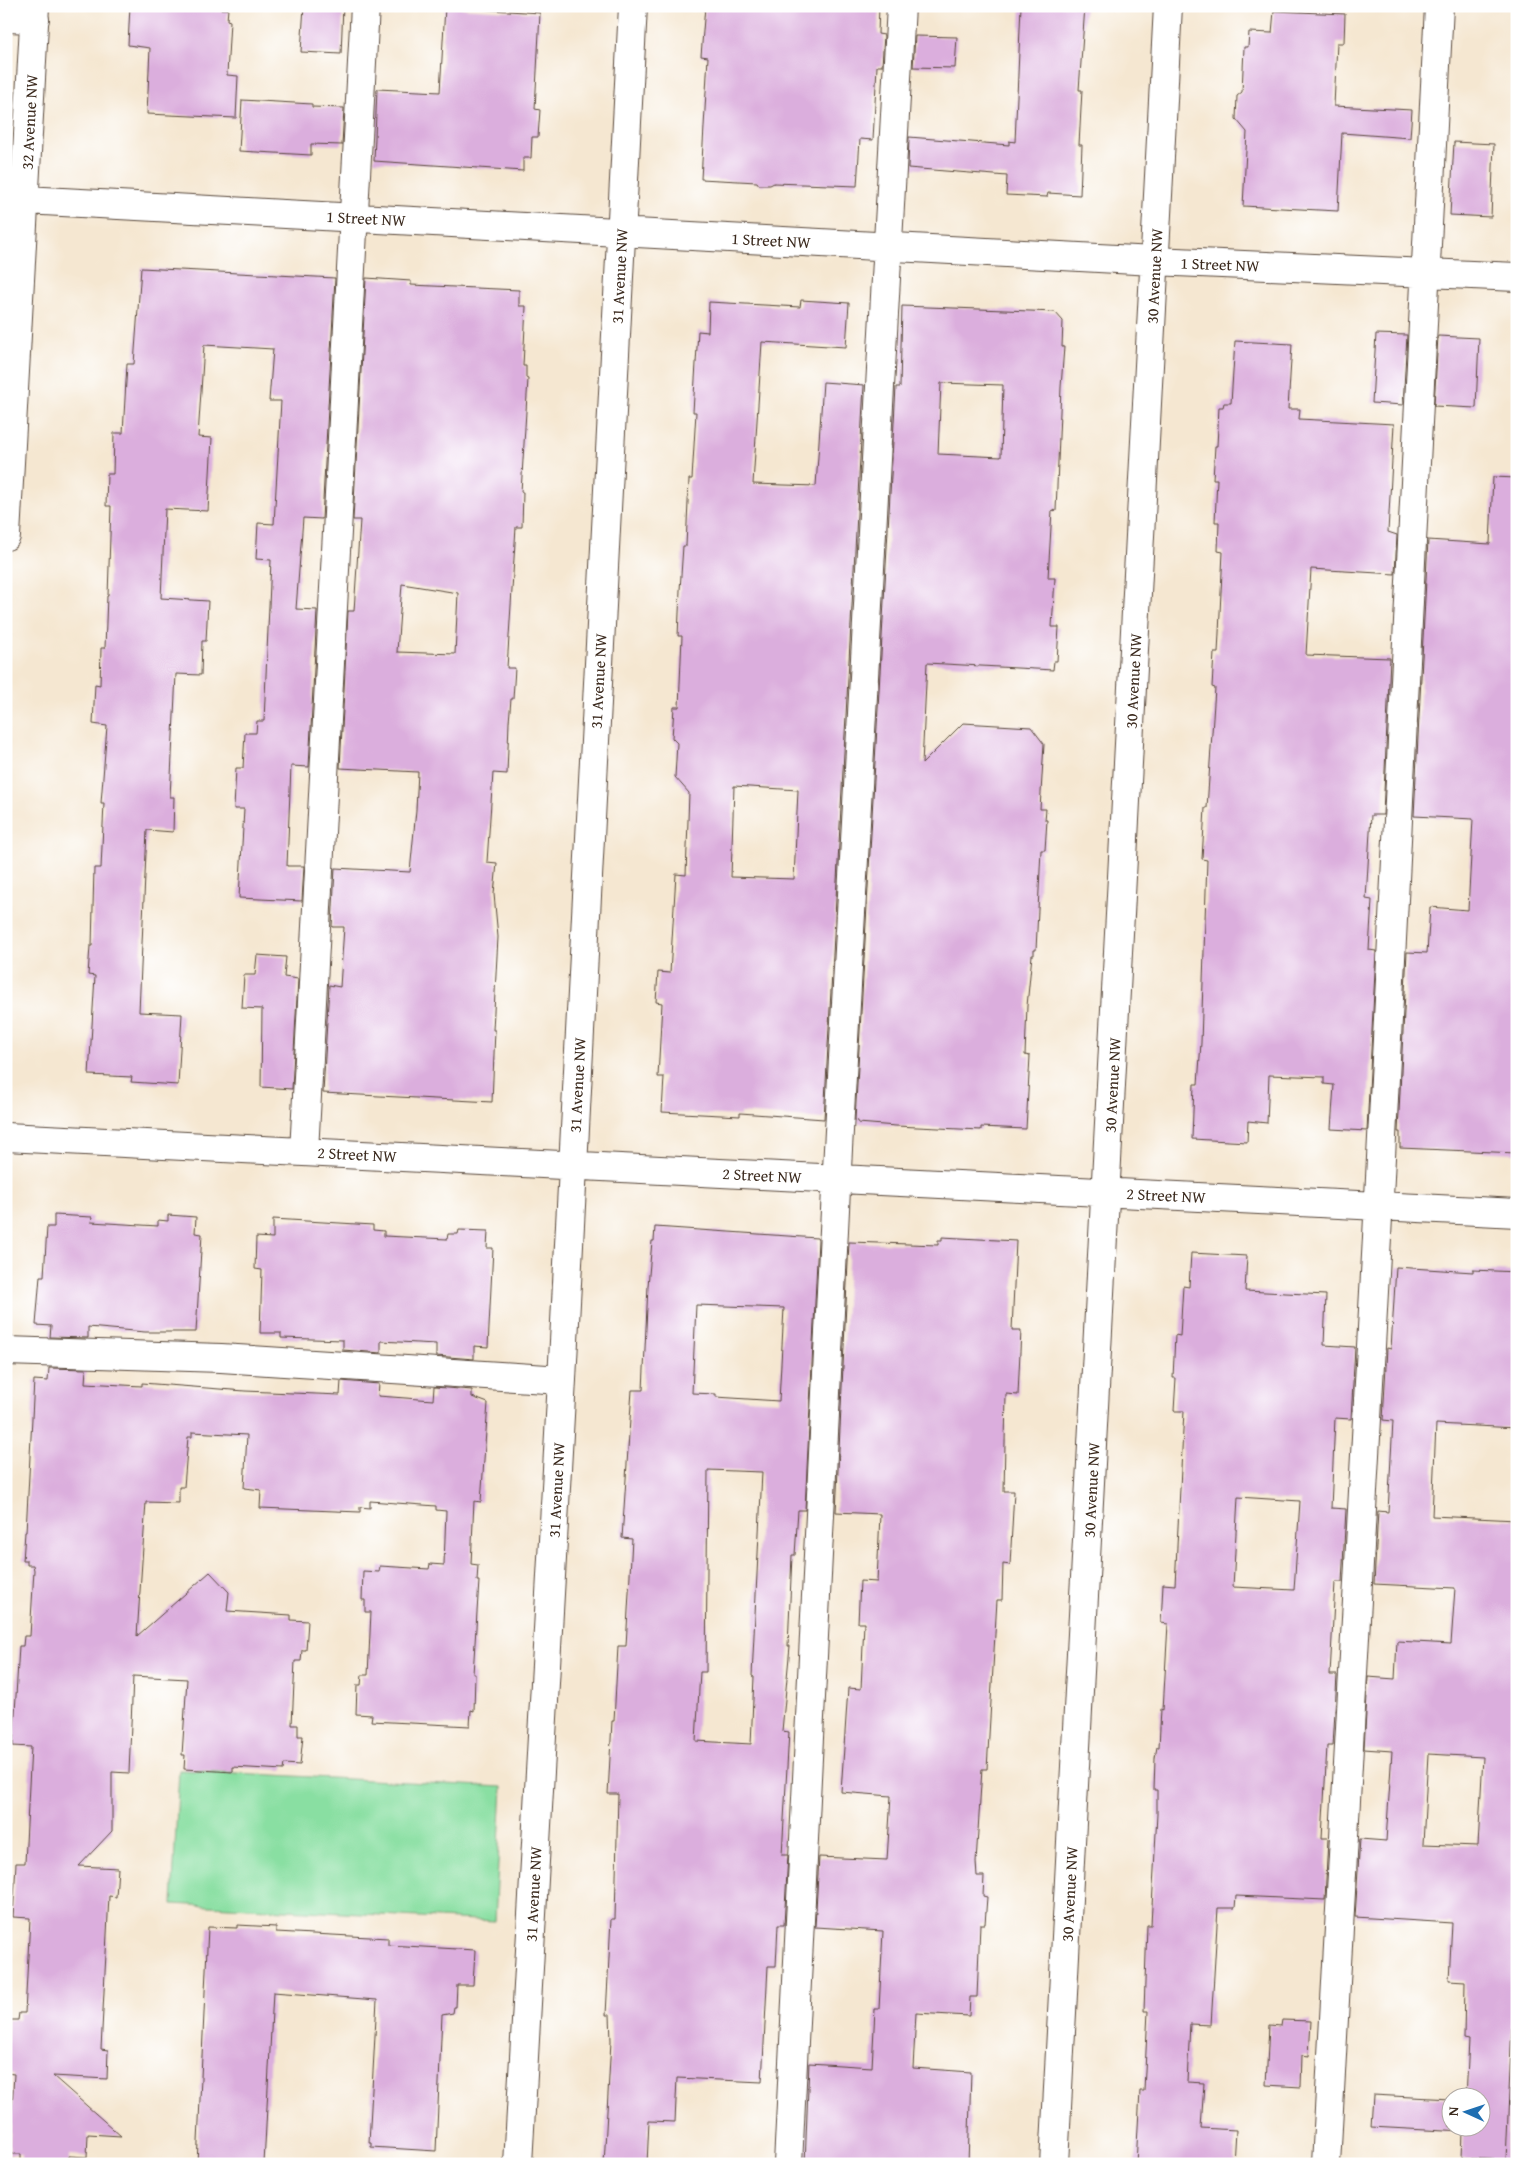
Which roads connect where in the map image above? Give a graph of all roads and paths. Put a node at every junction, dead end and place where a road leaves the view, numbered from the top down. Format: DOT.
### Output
graph roads {
  1 [pos="365,6"];
  2 [pos="633,6"];
  3 [pos="901,6"];
  4 [pos="1168,6"];
  5 [pos="1439,6"];
  6 [pos="35,13"];
  7 [pos="6,18"];
  8 [pos="25,200"];
  9 [pos="353,217"];
  10 [pos="621,232"];
  11 [pos="887,246"];
  12 [pos="1154,261"];
  13 [pos="1424,272"];
  14 [pos="1517,277"];
  15 [pos="13,295"];
  16 [pos="6,536"];
  17 [pos="6,1137"];
  18 [pos="304,1152"];
  19 [pos="572,1166"];
  20 [pos="837,1178"];
  21 [pos="1107,1192"];
  22 [pos="1378,1206"];
  23 [pos="1517,1213"];
  24 [pos="6,1351"];
  25 [pos="562,1380"];
  26 [pos="518,2164"];
  27 [pos="788,2164"];
  28 [pos="1054,2164"];
  29 [pos="1326,2164"];
  1 -- 9 [label="street"];
  2 -- 10 [label="street, 31 Avenue NW"];
  3 -- 11 [label="street"];
  4 -- 12 [label="street, 30 Avenue NW"];
  5 -- 13 [label="street"];
  6 -- 7 [label="street"];
  6 -- 8 [label="street, 32 Avenue NW"];
  8 -- 9 [label="street, 1 Street NW"];
  8 -- 15 [label="street, 32 Avenue NW"];
  9 -- 10 [label="street, 1 Street NW"];
  9 -- 18 [label="street"];
  10 -- 11 [label="street, 1 Street NW"];
  10 -- 19 [label="street, 31 Avenue NW"];
  11 -- 12 [label="street, 1 Street NW"];
  11 -- 20 [label="street"];
  12 -- 13 [label="street, 1 Street NW"];
  12 -- 21 [label="street, 30 Avenue NW"];
  13 -- 14 [label="street, 1 Street NW"];
  13 -- 22 [label="street"];
  15 -- 16 [label="street, 32 Avenue NW"];
  17 -- 18 [label="street, 2 Street NW"];
  18 -- 19 [label="street, 2 Street NW"];
  19 -- 20 [label="street, 2 Street NW"];
  19 -- 25 [label="street, 31 Avenue NW"];
  20 -- 21 [label="street, 2 Street NW"];
  20 -- 27 [label="street"];
  21 -- 22 [label="street, 2 Street NW"];
  21 -- 28 [label="street, 30 Avenue NW"];
  22 -- 23 [label="street, 2 Street NW"];
  22 -- 29 [label="street"];
  24 -- 25 [label="street"];
  25 -- 26 [label="street, 31 Avenue NW"];
}
